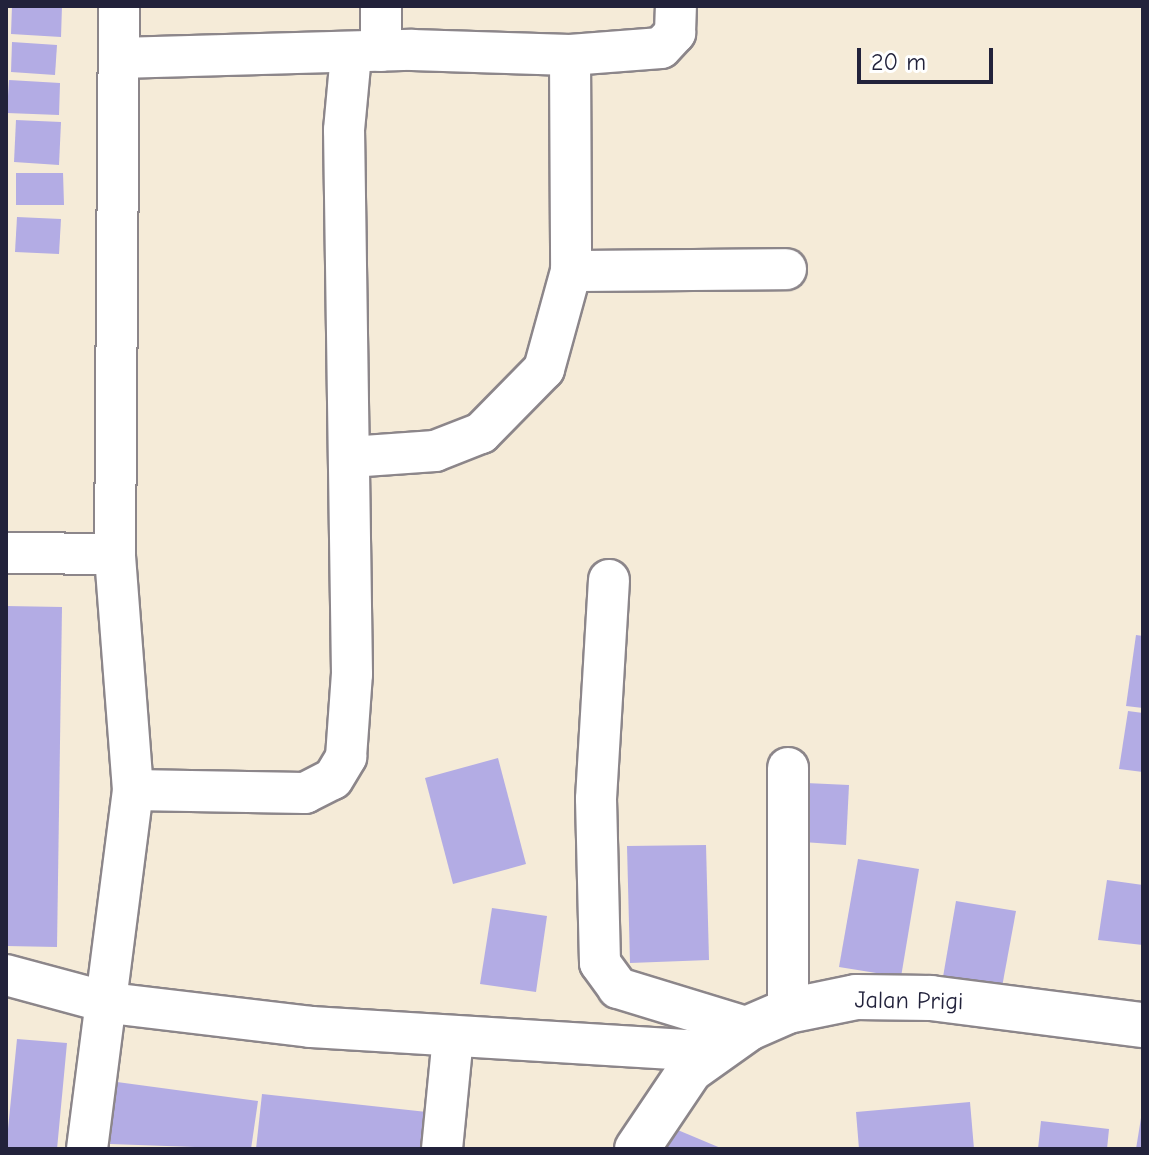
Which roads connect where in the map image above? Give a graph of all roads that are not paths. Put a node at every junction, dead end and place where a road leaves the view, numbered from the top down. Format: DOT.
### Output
graph roads {
  1 [pos="119,6"];
  2 [pos="381,6"];
  3 [pos="676,6"];
  4 [pos="366,52"];
  5 [pos="570,55"];
  6 [pos="119,58"];
  7 [pos="786,269"];
  8 [pos="571,271"];
  9 [pos="350,457"];
  10 [pos="6,553"];
  11 [pos="115,554"];
  12 [pos="609,580"];
  13 [pos="788,768"];
  14 [pos="133,790"];
  15 [pos="6,975"];
  16 [pos="110,1003"];
  17 [pos="788,1011"];
  18 [pos="1143,1025"];
  19 [pos="453,1037"];
  20 [pos="731,1040"];
  21 [pos="87,1149"];
  22 [pos="442,1149"];
  23 [pos="637,1149"];
  1 -- 6 [label="street"];
  2 -- 4 [label="street"];
  3 -- 5 [label="street"];
  4 -- 5 [label="street"];
  4 -- 6 [label="street"];
  4 -- 9 [label="street"];
  5 -- 8 [label="street"];
  6 -- 11 [label="street"];
  7 -- 8 [label="street"];
  8 -- 9 [label="street"];
  9 -- 14 [label="street"];
  10 -- 11 [label="street"];
  11 -- 14 [label="street"];
  12 -- 20 [label="street"];
  13 -- 17 [label="street"];
  14 -- 16 [label="street"];
  15 -- 16 [label="street"];
  16 -- 19 [label="street"];
  16 -- 21 [label="street"];
  17 -- 18 [label="street, Jalan Prigi"];
  17 -- 20 [label="street, Jalan Prigi"];
  19 -- 20 [label="street"];
  19 -- 22 [label="street"];
  20 -- 23 [label="street, Jalan Prigi"];
}
